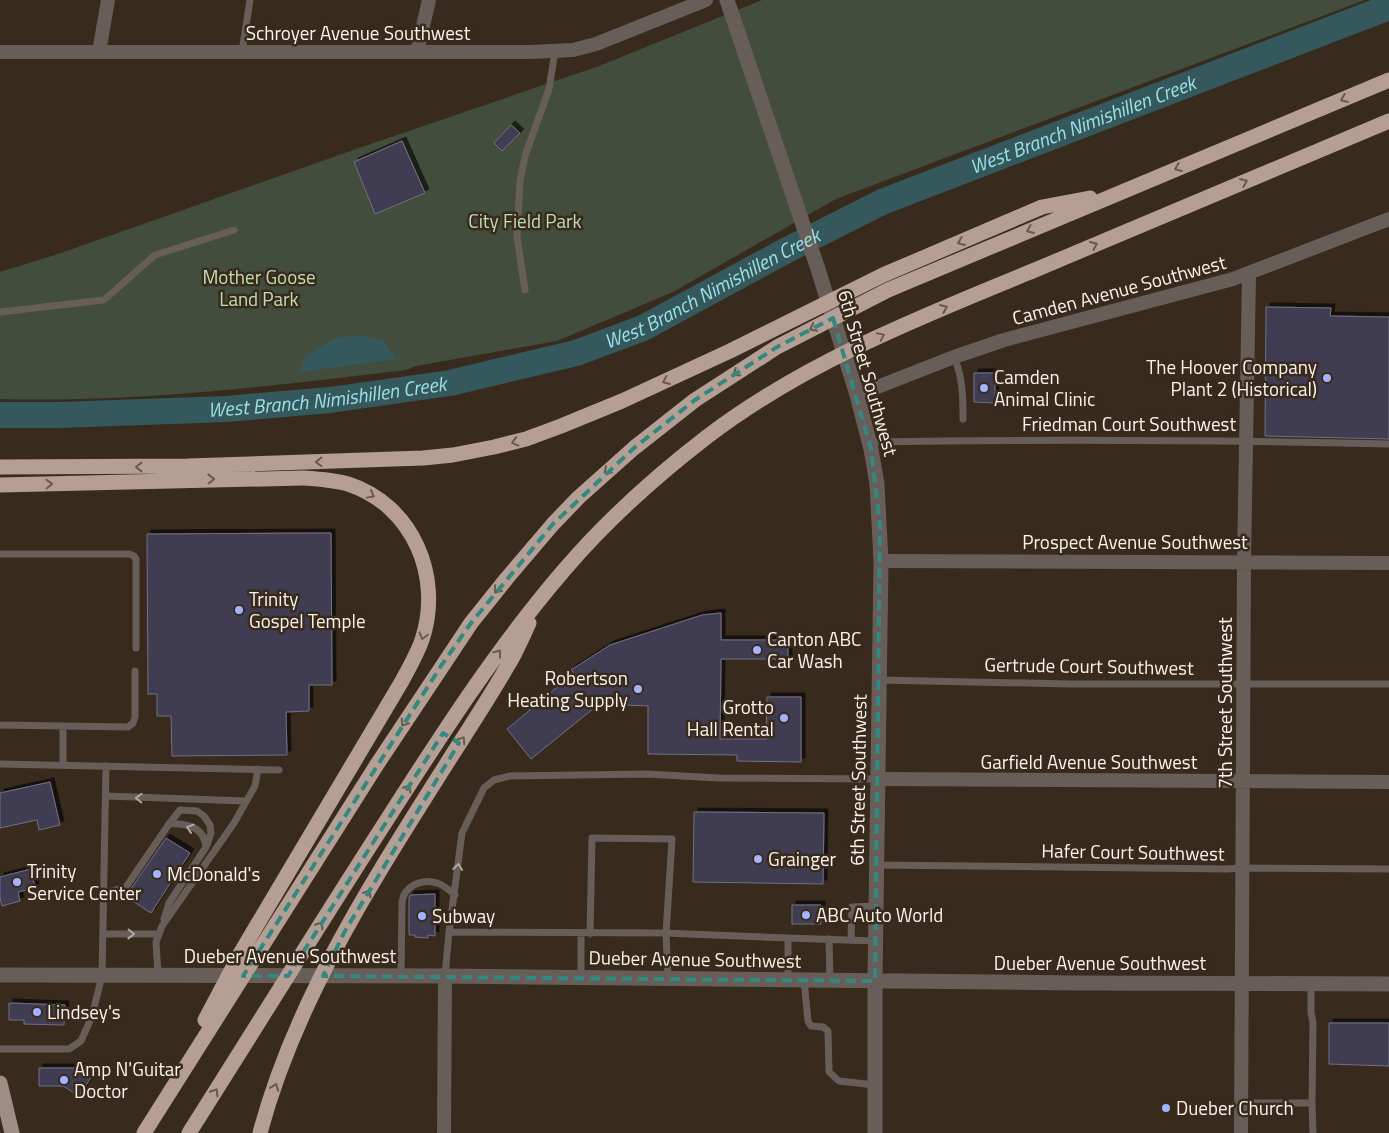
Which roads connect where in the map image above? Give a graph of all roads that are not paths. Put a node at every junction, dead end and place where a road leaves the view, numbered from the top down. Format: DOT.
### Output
graph roads {
  1 [pos="108,0"];
  2 [pos="250,0"];
  3 [pos="429,0"];
  4 [pos="706,0"];
  5 [pos="727,0"];
  6 [pos="555,51"];
  7 [pos="0,52"];
  8 [pos="99,52"];
  9 [pos="242,52"];
  10 [pos="417,52"];
  11 [pos="1389,80"];
  12 [pos="1389,121"];
  13 [pos="1123,191"];
  14 [pos="1389,219"];
  15 [pos="234,230"];
  16 [pos="1249,274"];
  17 [pos="525,290"];
  18 [pos="0,312"];
  19 [pos="954,357"];
  20 [pos="857,395"];
  21 [pos="963,420"];
  22 [pos="1246,441"];
  23 [pos="869,442"];
  24 [pos="1389,444"];
  25 [pos="0,467"];
  26 [pos="0,485"];
  27 [pos="0,554"];
  28 [pos="881,561"];
  29 [pos="1244,561"];
  30 [pos="1389,562"];
  31 [pos="543,595"];
  32 [pos="136,648"];
  33 [pos="136,671"];
  34 [pos="879,680"];
  35 [pos="1244,684"];
  36 [pos="1389,684"];
  37 [pos="0,725"];
  38 [pos="63,726"];
  39 [pos="0,764"];
  40 [pos="63,765"];
  41 [pos="106,766"];
  42 [pos="258,769"];
  43 [pos="279,770"];
  44 [pos="878,779"];
  45 [pos="1244,782"];
  46 [pos="1389,782"];
  47 [pos="106,796"];
  48 [pos="246,801"];
  49 [pos="169,824"];
  50 [pos="206,847"];
  51 [pos="877,865"];
  52 [pos="1242,868"];
  53 [pos="1389,869"];
  54 [pos="108,892"];
  55 [pos="455,895"];
  56 [pos="876,906"];
  57 [pos="162,926"];
  58 [pos="449,932"];
  59 [pos="103,934"];
  60 [pos="159,934"];
  61 [pos="580,934"];
  62 [pos="590,934"];
  63 [pos="666,934"];
  64 [pos="788,938"];
  65 [pos="829,939"];
  66 [pos="851,940"];
  67 [pos="876,941"];
  68 [pos="0,975"];
  69 [pos="102,976"];
  70 [pos="158,976"];
  71 [pos="401,976"];
  72 [pos="445,976"];
  73 [pos="581,977"];
  74 [pos="668,978"];
  75 [pos="788,980"];
  76 [pos="804,980"];
  77 [pos="830,980"];
  78 [pos="875,981"];
  79 [pos="1242,984"];
  80 [pos="1311,984"];
  81 [pos="1389,984"];
  82 [pos="0,1049"];
  83 [pos="0,1083"];
  84 [pos="875,1085"];
  85 [pos="1242,1103"];
  86 [pos="1312,1103"];
  87 [pos="161,1107"];
  88 [pos="12,1133"];
  89 [pos="144,1133"];
  90 [pos="189,1133"];
  91 [pos="260,1133"];
  92 [pos="444,1133"];
  93 [pos="875,1133"];
  94 [pos="1241,1133"];
  95 [pos="1313,1133"];
  1 -- 8 [label="street"];
  2 -- 9 [label="lane"];
  3 -- 10 [label="street"];
  4 -- 6 [label="street, Schroyer Avenue Southwest"];
  5 -- 20 [label="street, 6th Street Southwest"];
  6 -- 10 [label="street, Schroyer Avenue Southwest"];
  6 -- 17 [label="lane"];
  7 -- 8 [label="street, Schroyer Avenue Southwest"];
  8 -- 9 [label="street, Schroyer Avenue Southwest"];
  9 -- 10 [label="street, Schroyer Avenue Southwest"];
  11 -- 13 [label="highway, one-way"];
  31 -- 12 [label="highway, one-way"];
  13 -- 25 [label="highway, one-way"];
  13 -- 87 [label="highway, one-way"];
  14 -- 16 [label="street, Camden Avenue Southwest"];
  15 -- 18 [label="lane"];
  16 -- 19 [label="street, Camden Avenue Southwest"];
  16 -- 22 [label="street, 7th Street Southwest"];
  19 -- 20 [label="street, Camden Avenue Southwest"];
  19 -- 21 [label="lane"];
  20 -- 23 [label="street, 6th Street Southwest"];
  22 -- 23 [label="lane, Friedman Court Southwest"];
  22 -- 24 [label="lane, Friedman Court Southwest"];
  22 -- 29 [label="street, 7th Street Southwest"];
  23 -- 28 [label="street, 6th Street Southwest"];
  26 -- 87 [label="highway, one-way"];
  27 -- 32 [label="lane"];
  28 -- 29 [label="street, Prospect Avenue Southwest"];
  28 -- 34 [label="street, 6th Street Southwest"];
  29 -- 30 [label="street, Prospect Avenue Southwest"];
  29 -- 35 [label="street, 7th Street Southwest"];
  90 -- 31 [label="highway, one-way"];
  91 -- 31 [label="highway, one-way"];
  33 -- 38 [label="lane"];
  34 -- 35 [label="lane, Gertrude Court Southwest"];
  34 -- 44 [label="street, 6th Street Southwest"];
  35 -- 36 [label="lane, Gertrude Court Southwest"];
  35 -- 45 [label="street, 7th Street Southwest"];
  37 -- 38 [label="lane"];
  38 -- 40 [label="lane"];
  39 -- 40 [label="lane"];
  40 -- 41 [label="lane"];
  41 -- 42 [label="lane"];
  41 -- 47 [label="lane"];
  42 -- 43 [label="lane"];
  42 -- 48 [label="lane"];
  44 -- 45 [label="street, Garfield Avenue Southwest"];
  44 -- 51 [label="street, 6th Street Southwest"];
  55 -- 44 [label="lane, one-way"];
  45 -- 46 [label="street, Garfield Avenue Southwest"];
  45 -- 52 [label="street, 7th Street Southwest"];
  48 -- 47 [label="lane, one-way"];
  47 -- 59 [label="lane"];
  48 -- 57 [label="lane"];
  50 -- 49 [label="lane, one-way"];
  49 -- 50 [label="lane"];
  49 -- 54 [label="lane"];
  50 -- 57 [label="lane"];
  51 -- 52 [label="lane, Hafer Court Southwest"];
  51 -- 56 [label="street, 6th Street Southwest"];
  52 -- 53 [label="lane, Hafer Court Southwest"];
  52 -- 79 [label="street, 7th Street Southwest"];
  55 -- 58 [label="lane"];
  55 -- 71 [label="lane"];
  56 -- 66 [label="lane"];
  56 -- 67 [label="street, 6th Street Southwest"];
  57 -- 60 [label="lane"];
  58 -- 61 [label="lane"];
  58 -- 72 [label="lane"];
  59 -- 60 [label="lane, one-way"];
  59 -- 69 [label="lane"];
  60 -- 70 [label="lane"];
  61 -- 62 [label="lane"];
  61 -- 73 [label="lane"];
  62 -- 63 [label="lane"];
  62 -- 63 [label="lane"];
  63 -- 64 [label="lane"];
  63 -- 74 [label="lane"];
  64 -- 65 [label="lane"];
  64 -- 75 [label="lane"];
  65 -- 66 [label="lane"];
  65 -- 77 [label="lane"];
  66 -- 67 [label="lane"];
  67 -- 78 [label="street, 6th Street Southwest"];
  68 -- 69 [label="street, Dueber Avenue Southwest"];
  69 -- 70 [label="street, Dueber Avenue Southwest"];
  69 -- 82 [label="lane"];
  70 -- 71 [label="street, Dueber Avenue Southwest"];
  71 -- 72 [label="street, Dueber Avenue Southwest"];
  72 -- 73 [label="street, Dueber Avenue Southwest"];
  72 -- 92 [label="street"];
  73 -- 74 [label="street, Dueber Avenue Southwest"];
  74 -- 75 [label="street, Dueber Avenue Southwest"];
  75 -- 76 [label="street, Dueber Avenue Southwest"];
  76 -- 77 [label="street, Dueber Avenue Southwest"];
  76 -- 84 [label="lane"];
  77 -- 78 [label="street, Dueber Avenue Southwest"];
  78 -- 79 [label="street, Dueber Avenue Southwest"];
  78 -- 84 [label="street, 6th Street Southwest"];
  79 -- 80 [label="street, Dueber Avenue Southwest"];
  79 -- 85 [label="street, 7th Street Southwest"];
  80 -- 81 [label="street, Dueber Avenue Southwest"];
  80 -- 86 [label="lane"];
  83 -- 88 [label="main road"];
  84 -- 93 [label="street, 6th Street Southwest"];
  85 -- 86 [label="lane"];
  85 -- 94 [label="street, 7th Street Southwest"];
  86 -- 95 [label="lane"];
  87 -- 89 [label="highway"];
}
